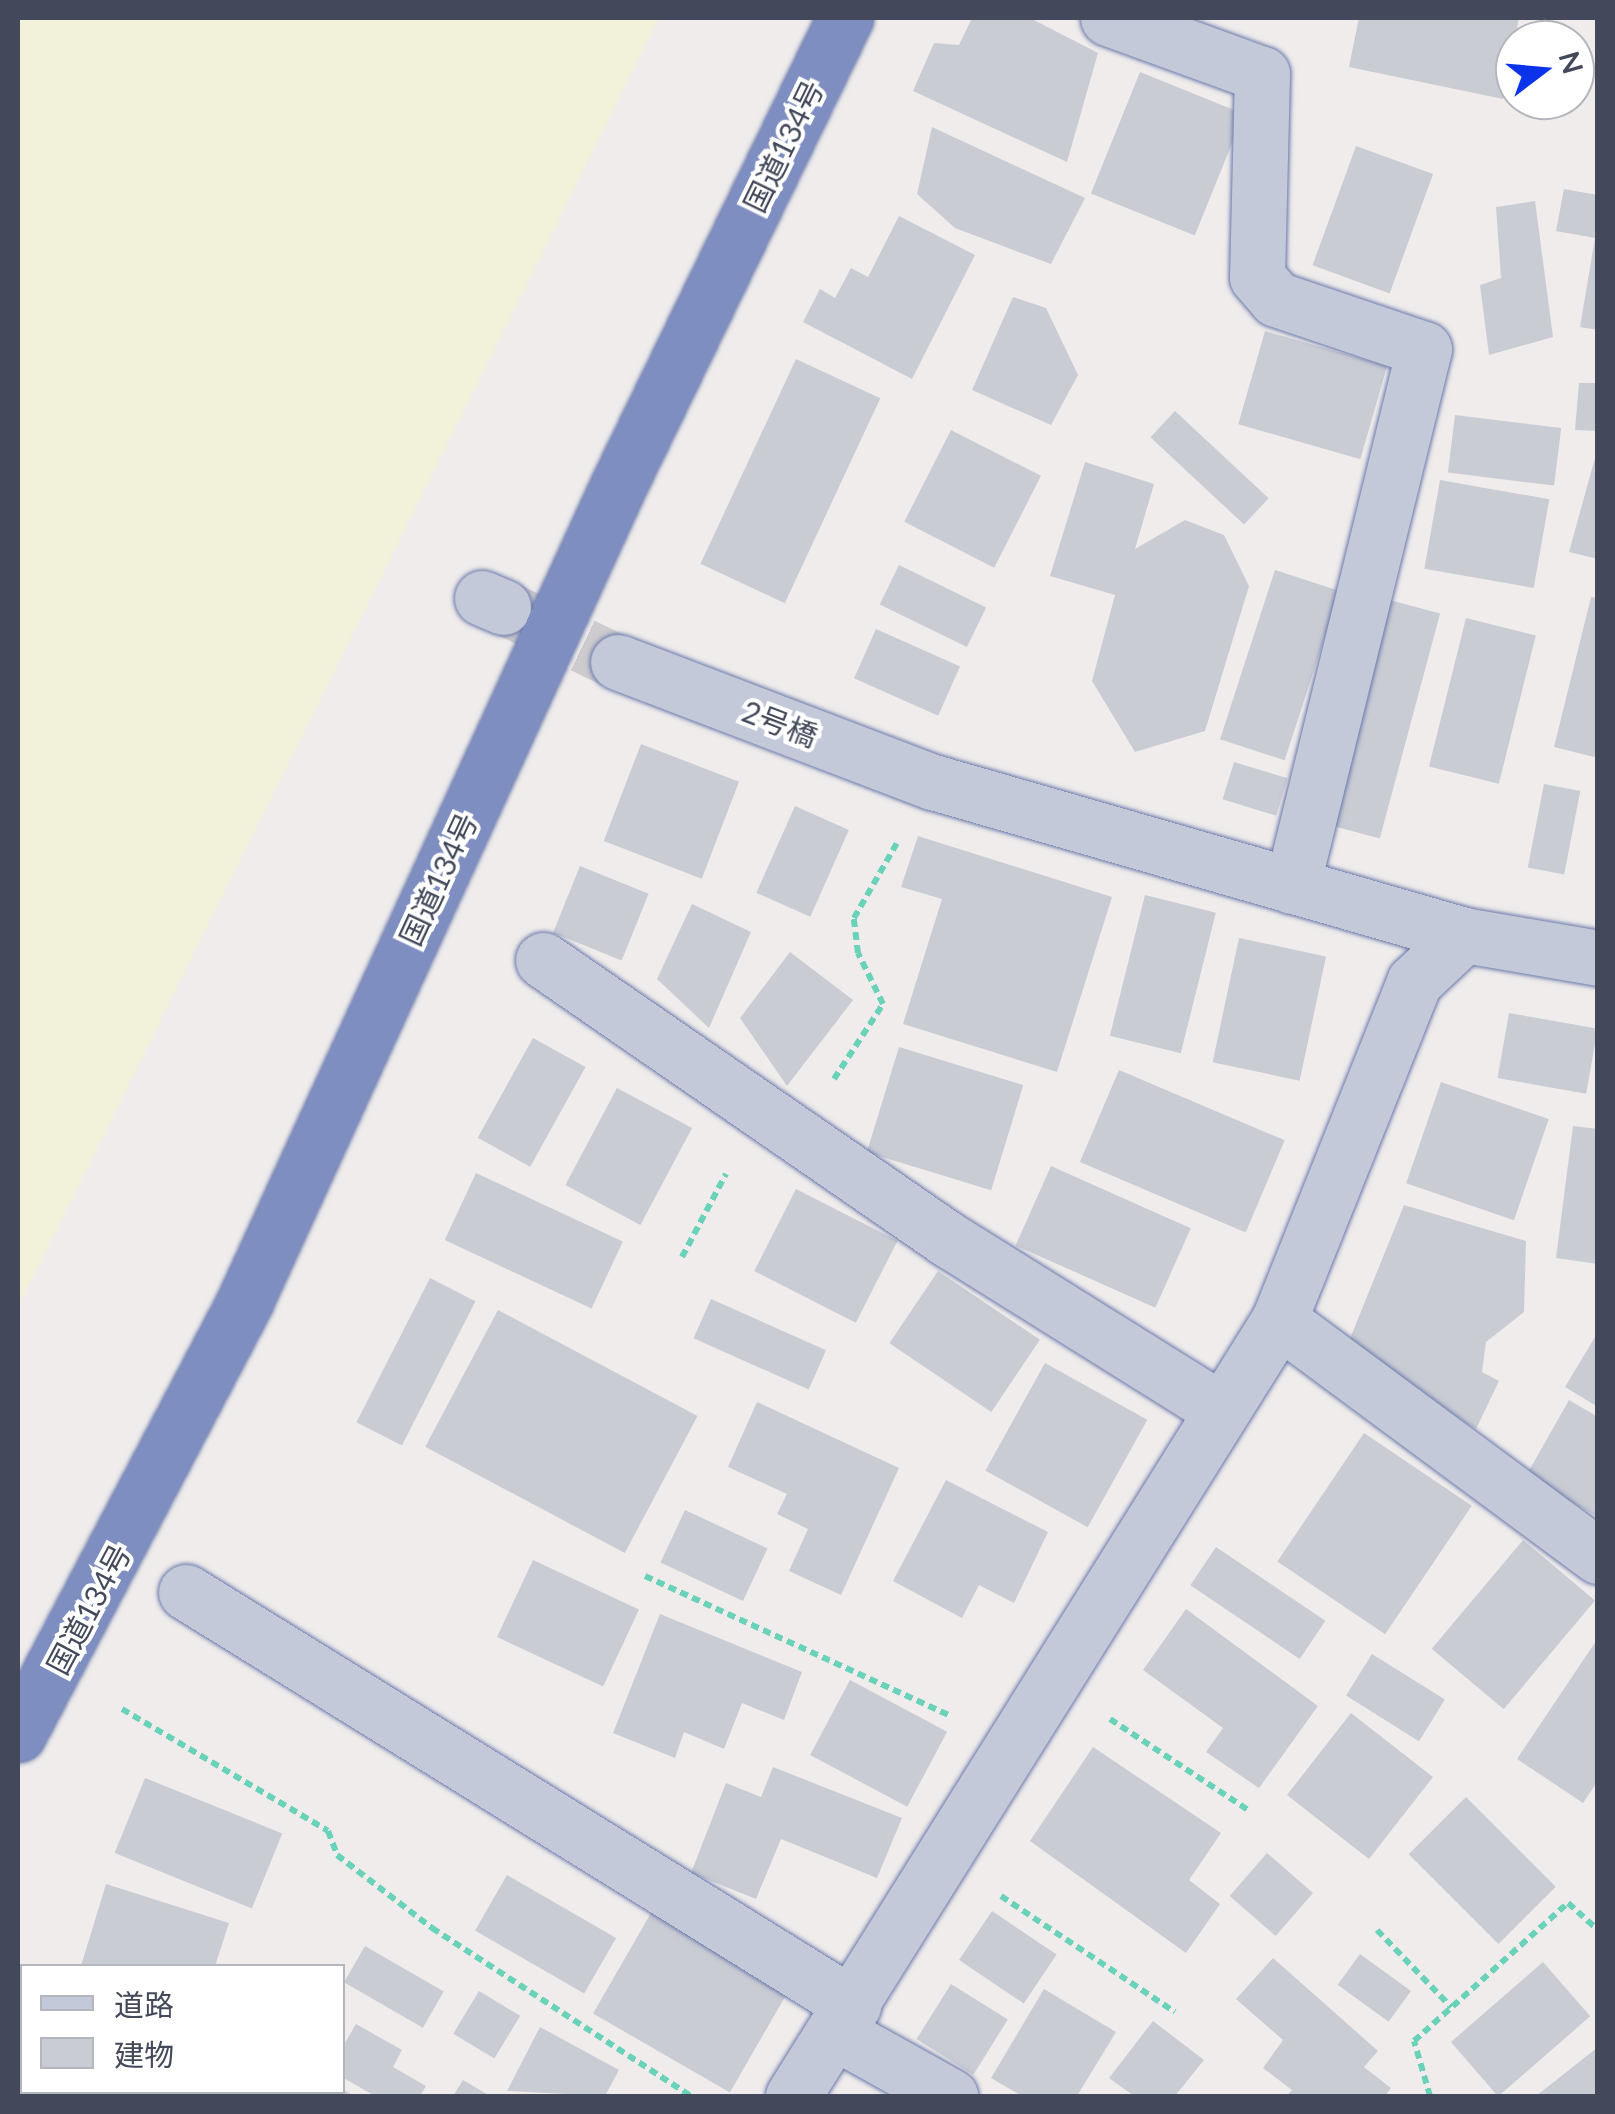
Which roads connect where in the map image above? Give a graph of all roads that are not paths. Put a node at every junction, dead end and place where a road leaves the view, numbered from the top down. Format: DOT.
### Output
graph roads {
  1 [pos="846,18"];
  2 [pos="1108,18"];
  3 [pos="622,663"];
  4 [pos="1292,886"];
  5 [pos="1464,934"];
  6 [pos="1598,958"];
  7 [pos="543,960"];
  8 [pos="1280,1320"];
  9 [pos="1219,1409"];
  10 [pos="1598,1556"];
  11 [pos="186,1592"];
  12 [pos="18,1734"];
  13 [pos="844,2019"];
  14 [pos="793,2096"];
  15 [pos="950,2096"];
  1 -- 12 [label="highway, 国道134号"];
  2 -- 4 [label="street"];
  3 -- 4 [label="street, 2号橋"];
  4 -- 5 [label="street, 2号橋"];
  5 -- 6 [label="street, 2号橋"];
  5 -- 8 [label="street"];
  7 -- 9 [label="street"];
  8 -- 9 [label="street"];
  8 -- 10 [label="street"];
  9 -- 13 [label="street"];
  11 -- 13 [label="street"];
  13 -- 14 [label="street"];
  13 -- 15 [label="street"];
}
